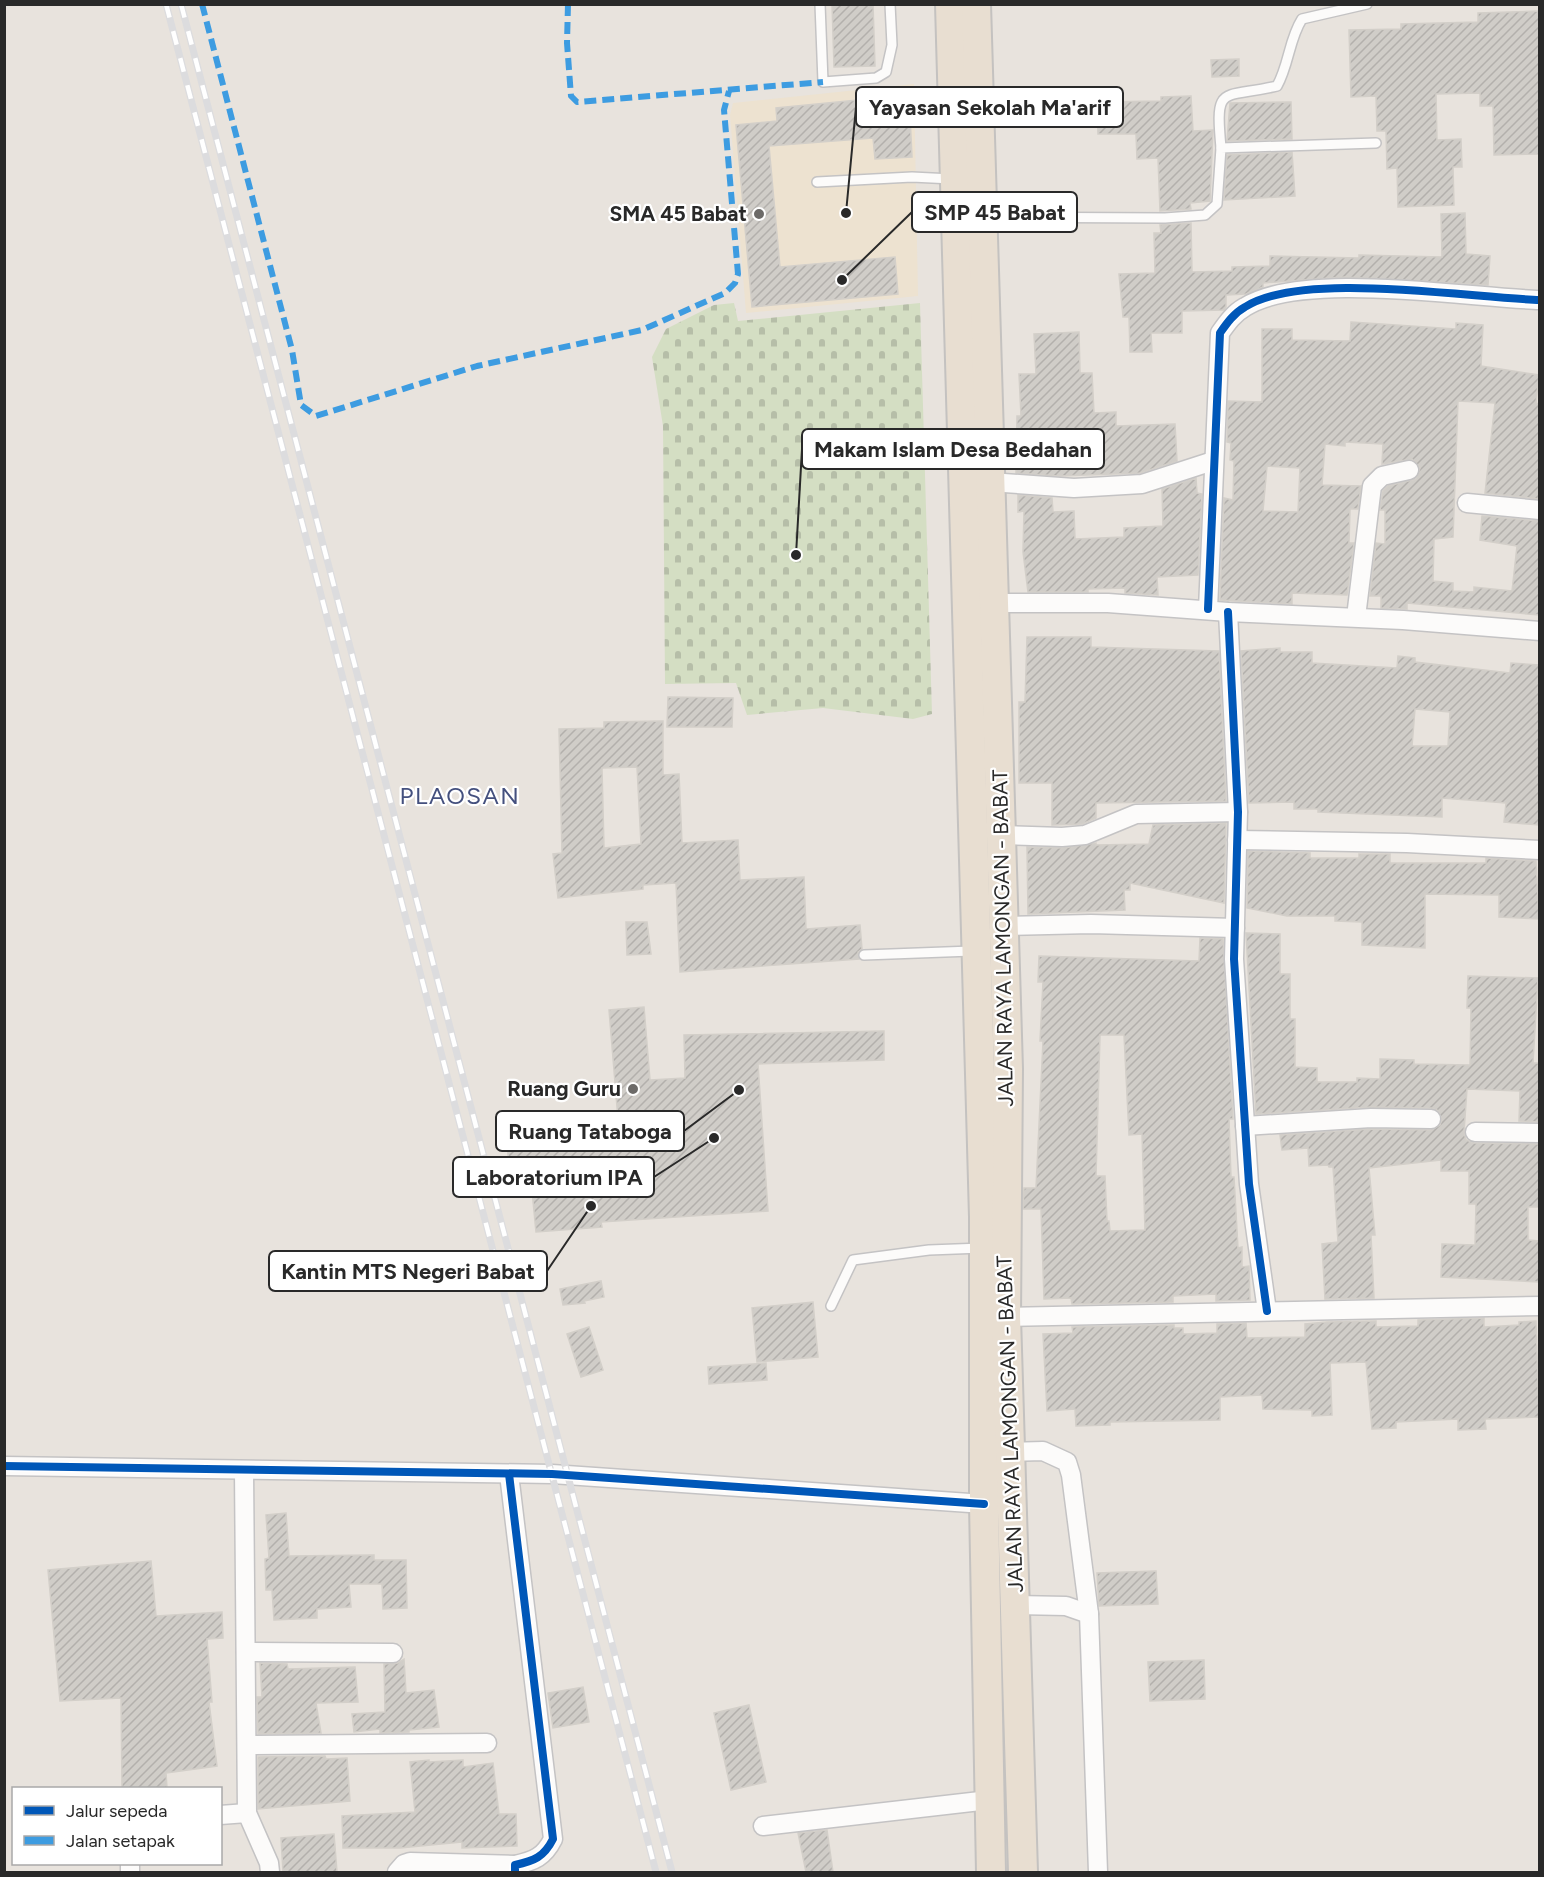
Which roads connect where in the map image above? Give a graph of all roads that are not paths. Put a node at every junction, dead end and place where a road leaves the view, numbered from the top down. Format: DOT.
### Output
graph roads {
  1 [pos="820,4"];
  2 [pos="890,4"];
  3 [pos="950,4"];
  4 [pos="976,4"];
  5 [pos="1367,4"];
  6 [pos="1376,142"];
  7 [pos="1221,148"];
  8 [pos="955,179"];
  9 [pos="817,182"];
  10 [pos="990,217"];
  11 [pos="1539,300"];
  12 [pos="1214,461"];
  13 [pos="1409,470"];
  14 [pos="990,482"];
  15 [pos="1467,503"];
  16 [pos="1539,510"];
  17 [pos="994,603"];
  18 [pos="1208,609"];
  19 [pos="1228,612"];
  20 [pos="1356,618"];
  21 [pos="1539,631"];
  22 [pos="1238,812"];
  23 [pos="1000,835"];
  24 [pos="1237,840"];
  25 [pos="1539,850"];
  26 [pos="1003,926"];
  27 [pos="1235,928"];
  28 [pos="978,951"];
  29 [pos="864,955"];
  30 [pos="1431,1119"];
  31 [pos="1245,1126"];
  32 [pos="1475,1132"];
  33 [pos="1539,1133"];
  34 [pos="984,1248"];
  35 [pos="1539,1305"];
  36 [pos="831,1306"];
  37 [pos="1267,1311"];
  38 [pos="1006,1317"];
  39 [pos="1010,1452"];
  40 [pos="4,1466"];
  41 [pos="244,1471"];
  42 [pos="509,1474"];
  43 [pos="984,1503"];
  44 [pos="1015,1605"];
  45 [pos="1089,1614"];
  46 [pos="246,1652"];
  47 [pos="393,1653"];
  48 [pos="487,1743"];
  49 [pos="247,1745"];
  50 [pos="989,1800"];
  51 [pos="247,1813"];
  52 [pos="222,1815"];
  53 [pos="764,1826"];
  54 [pos="515,1869"];
  55 [pos="270,1872"];
  56 [pos="397,1872"];
  57 [pos="992,1872"];
  58 [pos="1023,1872"];
  59 [pos="1098,1872"];
  1 -- 2 [label="lane"];
  3 -- 8 [label="highway, JALAN RAYA LAMONGAN - BABAT"];
  4 -- 10 [label="highway, JALAN RAYA LAMONGAN - BABAT"];
  5 -- 7 [label="lane"];
  6 -- 7 [label="lane"];
  7 -- 10 [label="lane"];
  8 -- 9 [label="lane"];
  8 -- 28 [label="highway, JALAN RAYA LAMONGAN - BABAT"];
  10 -- 14 [label="highway, JALAN RAYA LAMONGAN - BABAT"];
  11 -- 12 [label="street"];
  12 -- 14 [label="street"];
  12 -- 18 [label="street"];
  13 -- 20 [label="street"];
  14 -- 17 [label="highway, JALAN RAYA LAMONGAN - BABAT"];
  15 -- 16 [label="street"];
  17 -- 18 [label="street"];
  17 -- 23 [label="highway, JALAN RAYA LAMONGAN - BABAT"];
  18 -- 19 [label="street"];
  19 -- 20 [label="street"];
  19 -- 22 [label="street"];
  20 -- 21 [label="street"];
  22 -- 23 [label="street"];
  22 -- 24 [label="street"];
  23 -- 26 [label="highway, JALAN RAYA LAMONGAN - BABAT"];
  24 -- 25 [label="street"];
  24 -- 27 [label="street"];
  26 -- 27 [label="street"];
  26 -- 38 [label="highway, JALAN RAYA LAMONGAN - BABAT"];
  27 -- 31 [label="street"];
  28 -- 29 [label="lane"];
  28 -- 34 [label="highway, JALAN RAYA LAMONGAN - BABAT"];
  30 -- 31 [label="street"];
  31 -- 37 [label="street"];
  32 -- 33 [label="street"];
  34 -- 36 [label="lane"];
  34 -- 43 [label="highway, JALAN RAYA LAMONGAN - BABAT"];
  35 -- 37 [label="street"];
  37 -- 38 [label="street"];
  38 -- 39 [label="highway, JALAN RAYA LAMONGAN - BABAT"];
  39 -- 44 [label="highway, JALAN RAYA LAMONGAN - BABAT"];
  39 -- 45 [label="street"];
  40 -- 41 [label="street"];
  41 -- 42 [label="street"];
  41 -- 46 [label="street"];
  42 -- 43 [label="street"];
  42 -- 54 [label="street"];
  43 -- 50 [label="highway, JALAN RAYA LAMONGAN - BABAT"];
  44 -- 45 [label="street"];
  44 -- 58 [label="highway, JALAN RAYA LAMONGAN - BABAT"];
  45 -- 59 [label="street"];
  46 -- 47 [label="street"];
  46 -- 49 [label="street"];
  48 -- 49 [label="street"];
  49 -- 51 [label="street"];
  50 -- 53 [label="street"];
  50 -- 57 [label="highway, JALAN RAYA LAMONGAN - BABAT"];
  51 -- 52 [label="street"];
  51 -- 55 [label="street"];
  54 -- 56 [label="street"];
}
